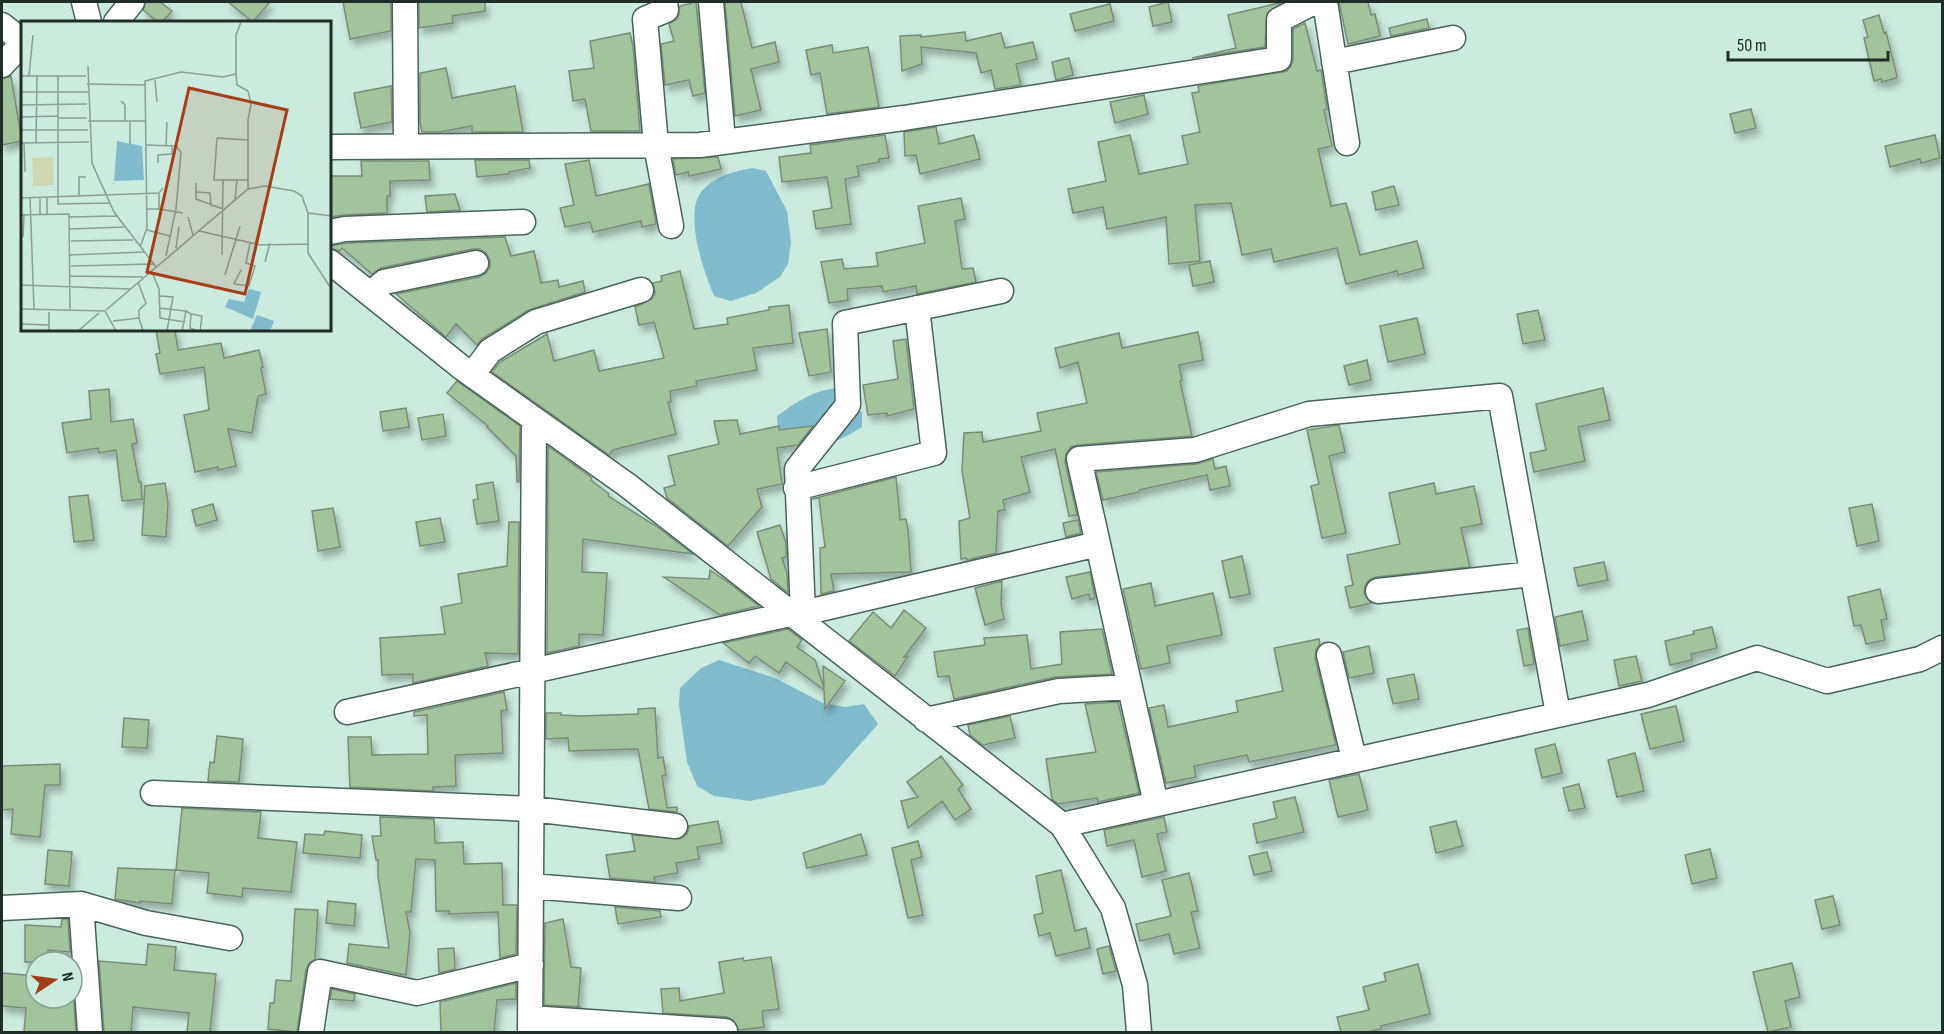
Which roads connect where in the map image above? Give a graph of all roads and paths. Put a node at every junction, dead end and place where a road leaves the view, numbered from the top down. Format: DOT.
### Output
graph roads {
  1 [pos="84,2"];
  2 [pos="132,2"];
  3 [pos="405,2"];
  4 [pos="665,2"];
  5 [pos="711,2"];
  6 [pos="1314,2"];
  7 [pos="1325,2"];
  8 [pos="89,21"];
  9 [pos="117,21"];
  10 [pos="2,25"];
  11 [pos="1453,38"];
  12 [pos="21,41"];
  13 [pos="21,43"];
  14 [pos="1334,62"];
  15 [pos="2,65"];
  16 [pos="723,141"];
  17 [pos="1347,143"];
  18 [pos="656,145"];
  19 [pos="406,146"];
  20 [pos="332,147"];
  21 [pos="523,222"];
  22 [pos="671,226"];
  23 [pos="332,232"];
  24 [pos="477,263"];
  25 [pos="332,264"];
  26 [pos="641,290"];
  27 [pos="1001,291"];
  28 [pos="370,294"];
  29 [pos="917,308"];
  30 [pos="472,375"];
  31 [pos="534,419"];
  32 [pos="796,488"];
  33 [pos="1098,544"];
  34 [pos="1523,574"];
  35 [pos="1378,591"];
  36 [pos="796,614"];
  37 [pos="1942,648"];
  38 [pos="1329,655"];
  39 [pos="533,672"];
  40 [pos="1130,687"];
  41 [pos="346,712"];
  42 [pos="1558,714"];
  43 [pos="926,720"];
  44 [pos="1354,759"];
  45 [pos="153,793"];
  46 [pos="1156,804"];
  47 [pos="532,809"];
  48 [pos="1062,825"];
  49 [pos="675,826"];
  50 [pos="531,886"];
  51 [pos="679,898"];
  52 [pos="81,904"];
  53 [pos="2,908"];
  54 [pos="230,938"];
  55 [pos="531,965"];
  56 [pos="530,1025"];
  57 [pos="725,1031"];
  58 [pos="90,1032"];
  59 [pos="311,1032"];
  60 [pos="1139,1032"];
  1 -- 8 [label="street"];
  2 -- 9 [label="street"];
  3 -- 19 [label="street"];
  4 -- 18 [label="street"];
  5 -- 16 [label="street"];
  6 -- 16 [label="street"];
  7 -- 14 [label="street"];
  10 -- 12 [label="street"];
  11 -- 14 [label="street"];
  13 -- 15 [label="street"];
  14 -- 17 [label="street"];
  16 -- 18 [label="street"];
  18 -- 19 [label="street"];
  18 -- 22 [label="street"];
  19 -- 20 [label="street"];
  21 -- 23 [label="street"];
  24 -- 28 [label="street"];
  25 -- 28 [label="street"];
  26 -- 30 [label="street"];
  27 -- 29 [label="street"];
  28 -- 30 [label="street"];
  29 -- 32 [label="street"];
  29 -- 32 [label="street"];
  30 -- 31 [label="street"];
  31 -- 36 [label="street"];
  31 -- 39 [label="street"];
  32 -- 36 [label="street"];
  33 -- 36 [label="street"];
  33 -- 40 [label="street"];
  33 -- 42 [label="street"];
  34 -- 35 [label="street"];
  36 -- 39 [label="street"];
  36 -- 43 [label="street"];
  37 -- 42 [label="street"];
  38 -- 44 [label="street"];
  39 -- 41 [label="street"];
  39 -- 47 [label="street"];
  40 -- 43 [label="street"];
  40 -- 46 [label="street"];
  42 -- 44 [label="street"];
  43 -- 48 [label="street"];
  44 -- 46 [label="street"];
  45 -- 47 [label="street"];
  46 -- 48 [label="street"];
  47 -- 49 [label="street"];
  47 -- 50 [label="street"];
  48 -- 60 [label="street"];
  50 -- 51 [label="street"];
  50 -- 55 [label="street"];
  52 -- 53 [label="street"];
  52 -- 54 [label="street"];
  52 -- 58 [label="street"];
  55 -- 56 [label="street"];
  55 -- 59 [label="street"];
  56 -- 57 [label="street"];
}
